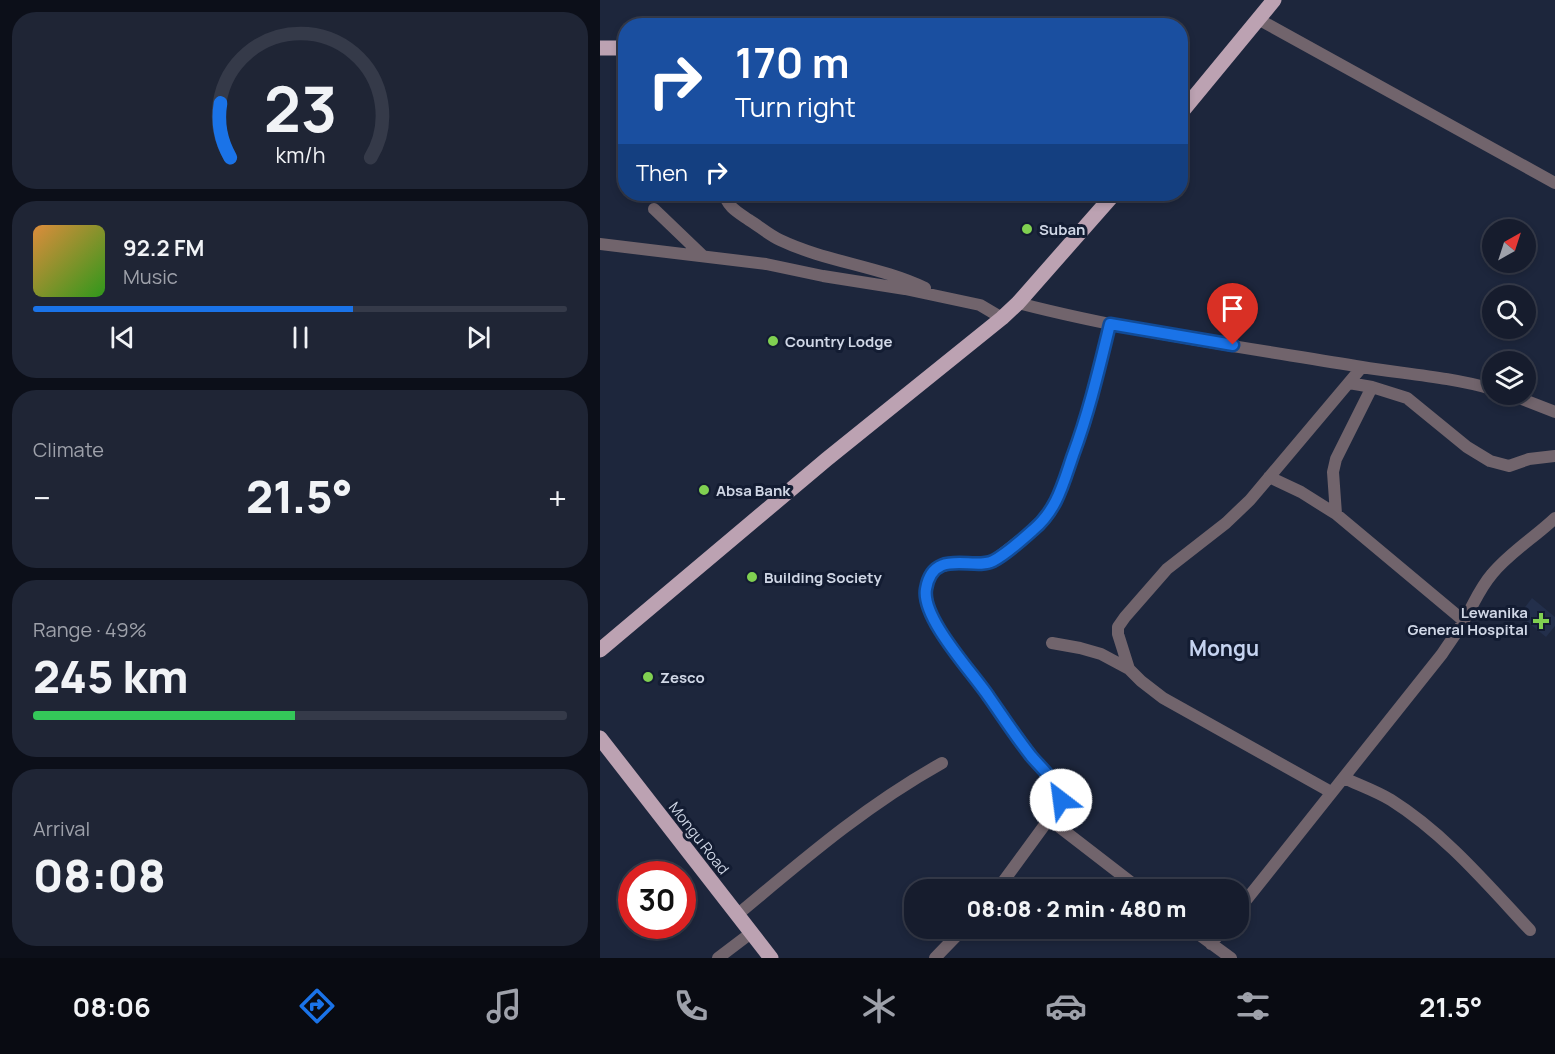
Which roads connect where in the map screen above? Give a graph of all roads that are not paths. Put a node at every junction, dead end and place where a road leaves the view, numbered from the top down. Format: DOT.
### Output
graph roads {
  1 [pos="1274,0"];
  2 [pos="1258,19"];
  3 [pos="600,48"];
  4 [pos="618,48"];
  5 [pos="1188,104"];
  6 [pos="1555,183"];
  7 [pos="728,201"];
  8 [pos="1108,201"];
  9 [pos="654,209"];
  10 [pos="600,244"];
  11 [pos="702,255"];
  12 [pos="936,296"];
  13 [pos="1018,303"];
  14 [pos="1002,318"];
  15 [pos="1110,324"];
  16 [pos="1362,367"];
  17 [pos="1349,382"];
  18 [pos="1482,386"];
  19 [pos="1372,387"];
  20 [pos="1536,405"];
  21 [pos="1555,412"];
  22 [pos="1555,456"];
  23 [pos="1269,477"];
  24 [pos="1336,514"];
  25 [pos="1555,518"];
  26 [pos="1464,621"];
  27 [pos="1053,643"];
  28 [pos="601,648"];
  29 [pos="1129,669"];
  30 [pos="600,738"];
  31 [pos="942,764"];
  32 [pos="1344,778"];
  33 [pos="1331,792"];
  34 [pos="1049,819"];
  35 [pos="1005,879"];
  36 [pos="1127,879"];
  37 [pos="1249,896"];
  38 [pos="737,915"];
  39 [pos="1530,930"];
  40 [pos="751,933"];
  41 [pos="953,939"];
  42 [pos="1204,939"];
  43 [pos="1215,939"];
  44 [pos="1211,944"];
  45 [pos="718,958"];
  46 [pos="771,958"];
  47 [pos="935,958"];
  48 [pos="1231,958"];
  1 -- 2 [label="main road"];
  2 -- 5 [label="main road"];
  2 -- 6 [label="street"];
  3 -- 4 [label="main road"];
  7 -- 12 [label="street"];
  8 -- 13 [label="main road"];
  9 -- 11 [label="street"];
  10 -- 11 [label="street"];
  11 -- 12 [label="street"];
  12 -- 14 [label="street"];
  13 -- 14 [label="main road"];
  13 -- 15 [label="street"];
  14 -- 28 [label="main road"];
  15 -- 16 [label="street"];
  15 -- 34 [label="street"];
  16 -- 17 [label="street"];
  16 -- 18 [label="street"];
  17 -- 19 [label="street"];
  17 -- 23 [label="street"];
  19 -- 22 [label="street"];
  19 -- 24 [label="street"];
  20 -- 21 [label="street"];
  23 -- 24 [label="street"];
  23 -- 29 [label="street"];
  24 -- 26 [label="street"];
  25 -- 26 [label="street"];
  26 -- 32 [label="street"];
  27 -- 29 [label="street"];
  29 -- 33 [label="street"];
  30 -- 38 [label="main road, Mongu Road"];
  31 -- 38 [label="street"];
  32 -- 33 [label="street"];
  32 -- 39 [label="street"];
  33 -- 37 [label="street"];
  34 -- 35 [label="street"];
  34 -- 36 [label="street"];
  38 -- 40 [label="main road, Mongu Road"];
  40 -- 45 [label="street"];
  40 -- 46 [label="main road, Mongu Road"];
  41 -- 47 [label="street"];
  42 -- 44 [label="street"];
  43 -- 44 [label="street"];
  44 -- 48 [label="street"];
}
